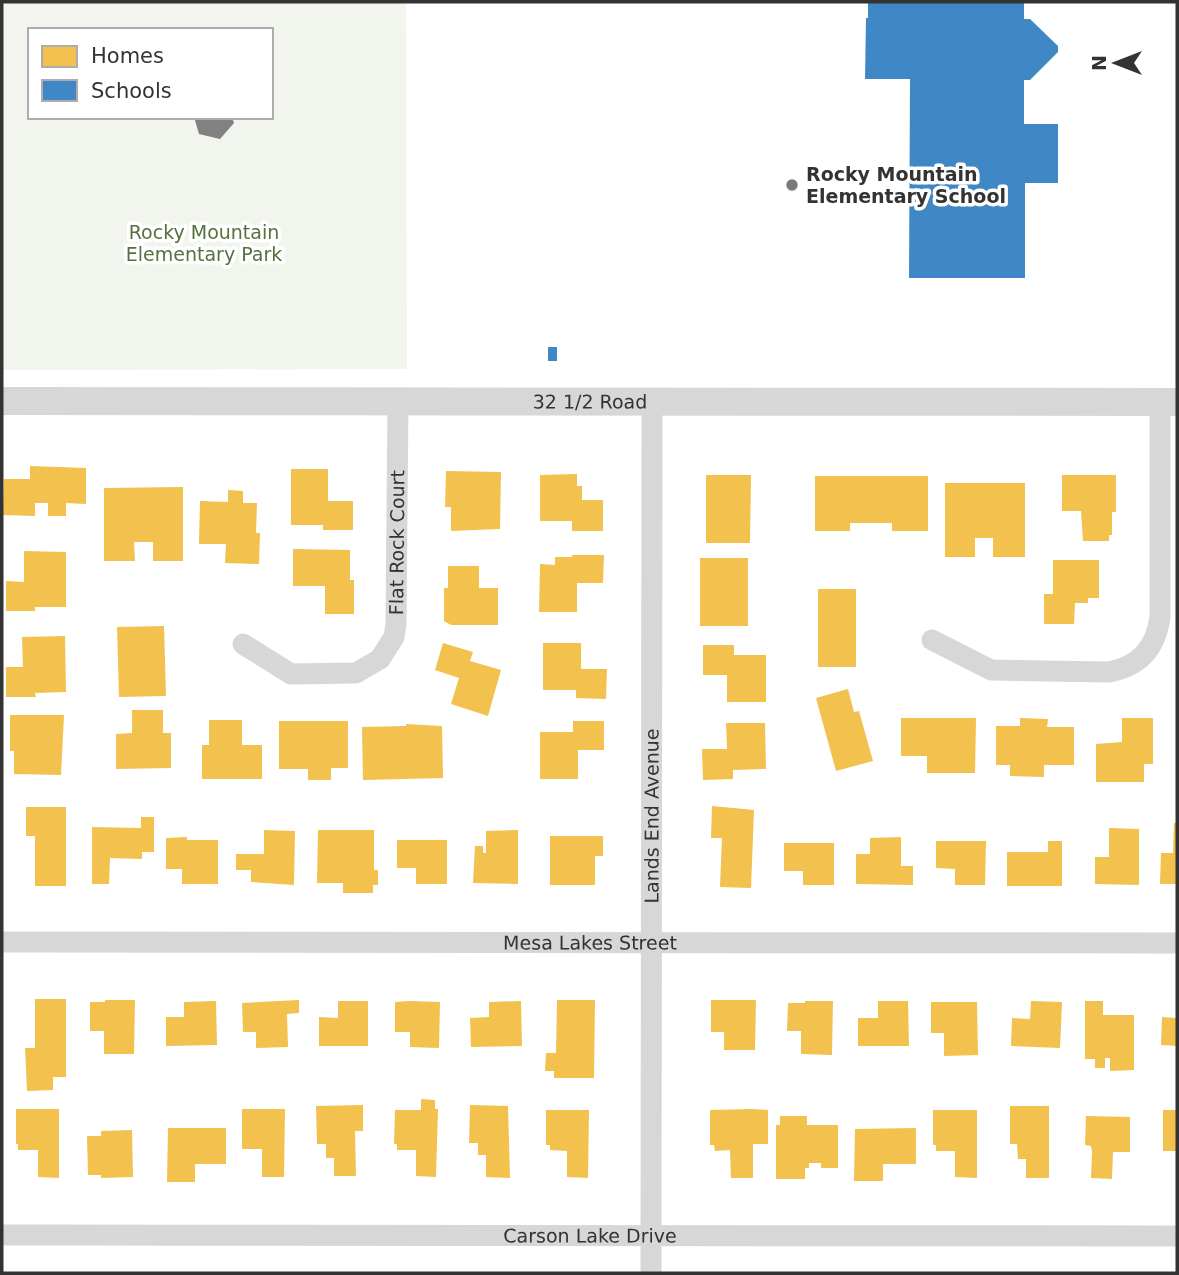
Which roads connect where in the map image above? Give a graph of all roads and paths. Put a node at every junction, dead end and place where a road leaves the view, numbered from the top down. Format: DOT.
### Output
graph roads {
  1 [pos="398,400"];
  2 [pos="2,401"];
  3 [pos="652,401"];
  4 [pos="1169,402"];
  5 [pos="932,640"];
  6 [pos="243,644"];
  7 [pos="2,942"];
  8 [pos="651,943"];
  9 [pos="1177,943"];
  10 [pos="2,1235"];
  11 [pos="651,1236"];
  12 [pos="1177,1236"];
  13 [pos="651,1273"];
  1 -- 2 [label="street, 32 1/2 Road"];
  1 -- 3 [label="street, 32 1/2 Road"];
  1 -- 6 [label="street, Flat Rock Court"];
  3 -- 4 [label="street, 32 1/2 Road"];
  3 -- 8 [label="street, Lands End Avenue"];
  4 -- 5 [label="street"];
  7 -- 8 [label="street, Mesa Lakes Street"];
  8 -- 9 [label="street, Mesa Lakes Street"];
  8 -- 11 [label="street, Lands End Avenue"];
  10 -- 11 [label="street, Carson Lake Drive"];
  11 -- 12 [label="street, Carson Lake Drive"];
  11 -- 13 [label="street, Lands End Avenue"];
}
